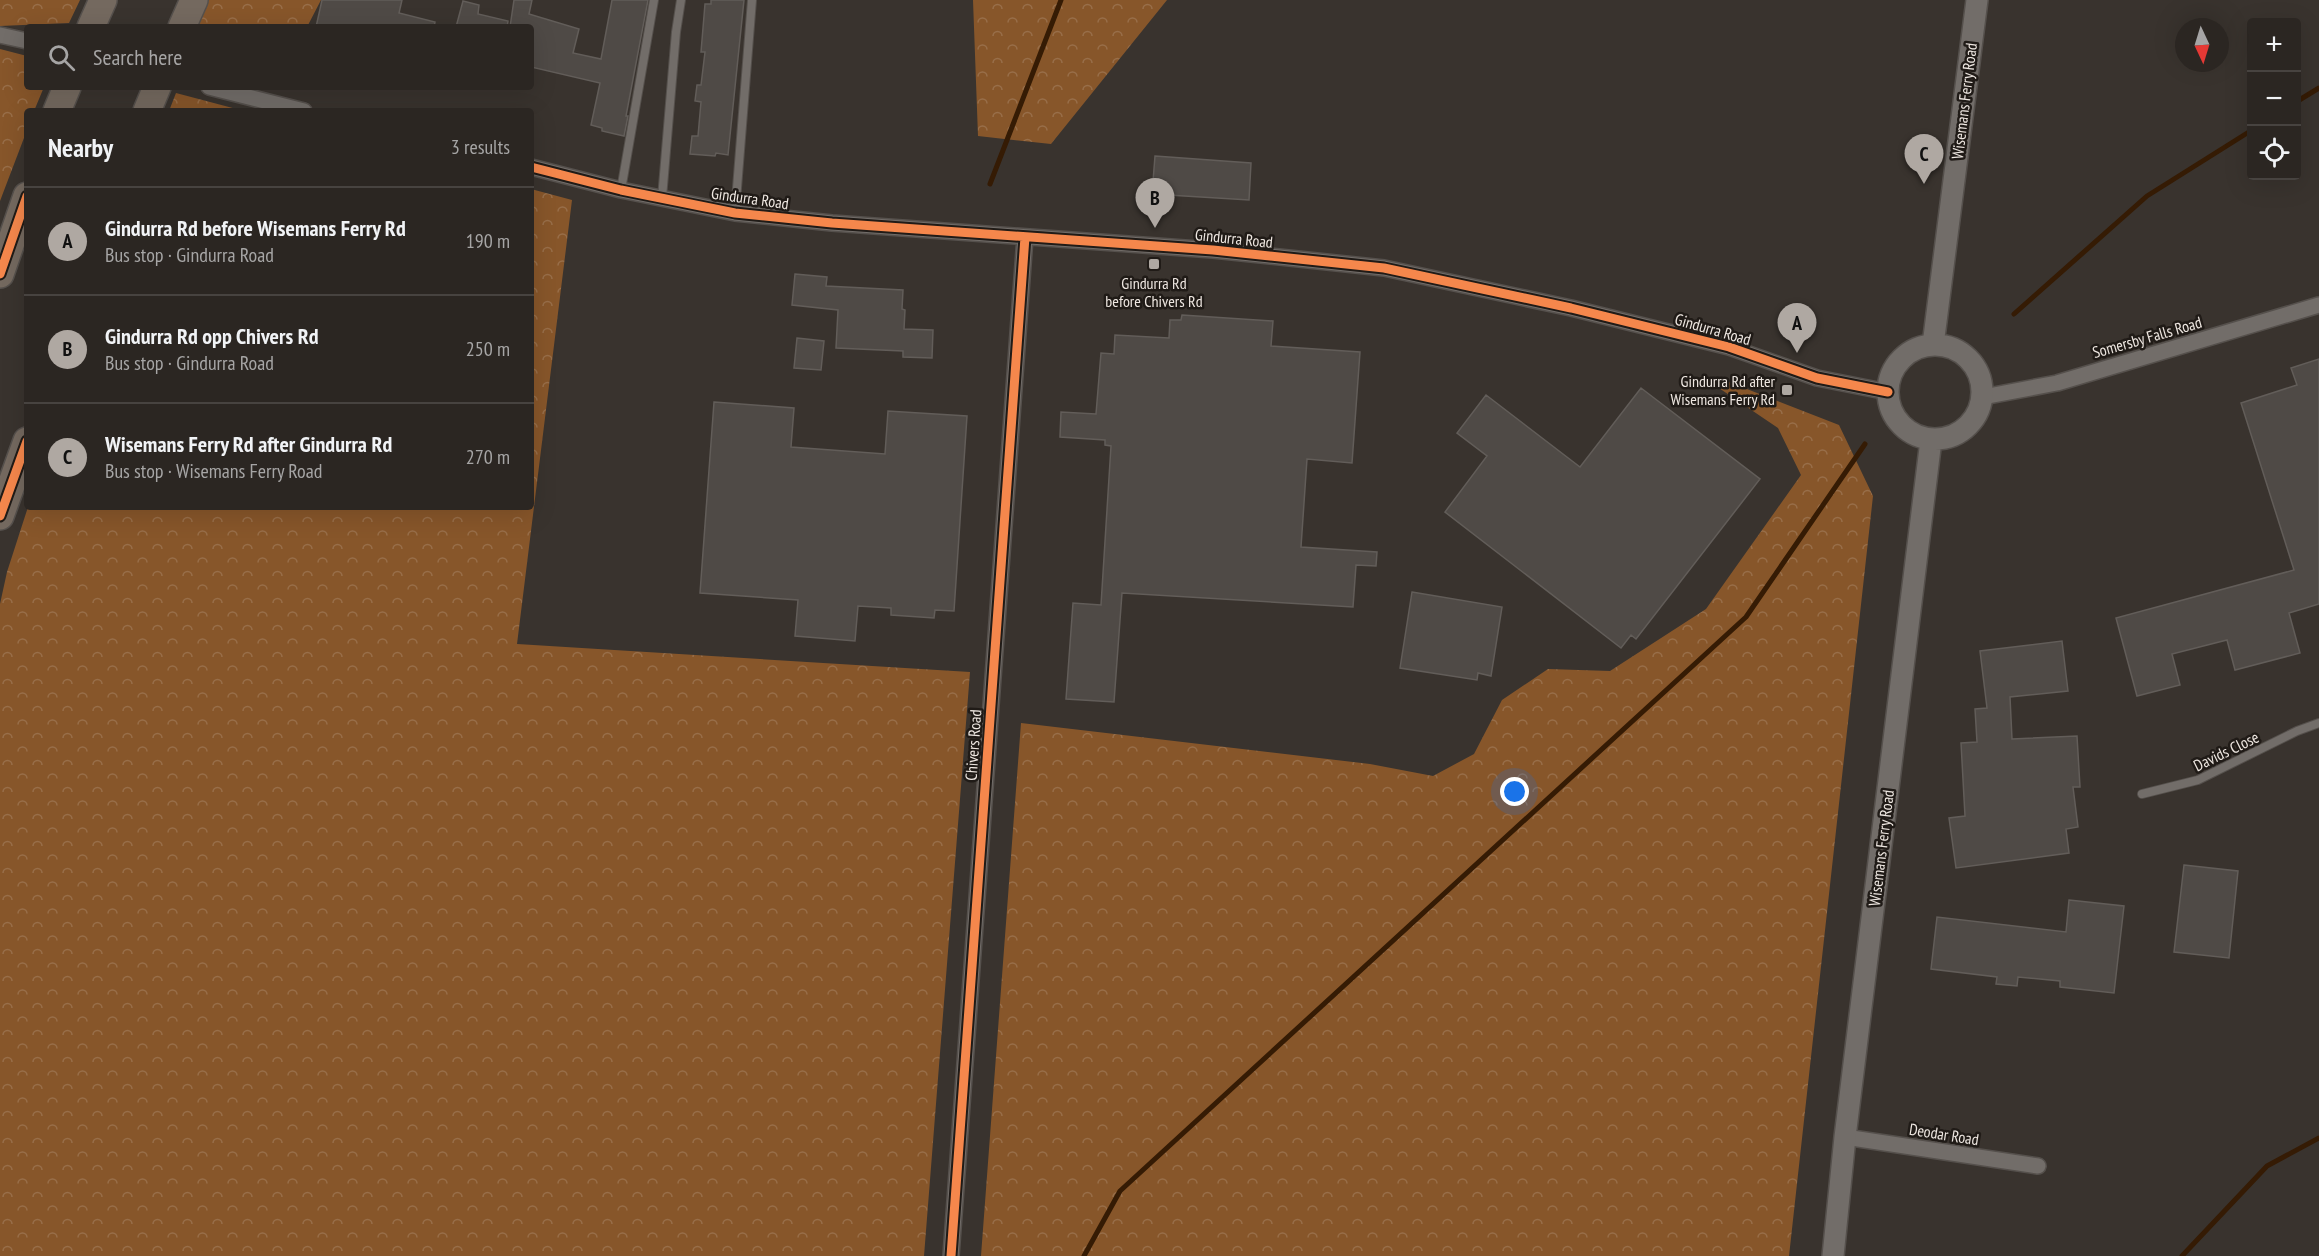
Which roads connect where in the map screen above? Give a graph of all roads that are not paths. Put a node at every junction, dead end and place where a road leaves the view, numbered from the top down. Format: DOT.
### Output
graph roads {
  1 [pos="103,0"];
  2 [pos="194,0"];
  3 [pos="654,0"];
  4 [pos="681,0"];
  5 [pos="752,0"];
  6 [pos="1977,0"];
  7 [pos="92,24"];
  8 [pos="183,24"];
  9 [pos="0,35"];
  10 [pos="24,40"];
  11 [pos="66,90"];
  12 [pos="156,90"];
  13 [pos="221,90"];
  14 [pos="58,108"];
  15 [pos="148,108"];
  16 [pos="292,108"];
  17 [pos="534,168"];
  18 [pos="621,190"];
  19 [pos="662,198"];
  20 [pos="24,205"];
  21 [pos="735,213"];
  22 [pos="1025,237"];
  23 [pos="0,274"];
  24 [pos="2319,305"];
  25 [pos="1933,345"];
  26 [pos="1888,392"];
  27 [pos="1983,397"];
  28 [pos="1930,440"];
  29 [pos="24,449"];
  30 [pos="0,516"];
  31 [pos="2319,723"];
  32 [pos="2142,795"];
  33 [pos="1845,1137"];
  34 [pos="2038,1166"];
  35 [pos="951,1256"];
  36 [pos="1833,1256"];
  1 -- 7 [label="highway"];
  2 -- 8 [label="highway"];
  3 -- 18 [label="lane"];
  4 -- 19 [label="lane"];
  5 -- 21 [label="lane"];
  6 -- 25 [label="main road, Wisemans Ferry Road"];
  9 -- 10 [label="street"];
  11 -- 14 [label="highway"];
  12 -- 15 [label="highway"];
  13 -- 16 [label="street"];
  17 -- 18 [label="street, Gindurra Road"];
  18 -- 19 [label="street, Gindurra Road"];
  19 -- 21 [label="street, Gindurra Road"];
  20 -- 23 [label="highway"];
  21 -- 22 [label="street, Gindurra Road"];
  22 -- 26 [label="street, Gindurra Road"];
  22 -- 35 [label="street, Chivers Road"];
  24 -- 27 [label="street, Somersby Falls Road"];
  25 -- 26 [label="main road"];
  25 -- 27 [label="main road"];
  26 -- 28 [label="main road"];
  27 -- 28 [label="main road"];
  28 -- 33 [label="main road, Wisemans Ferry Road"];
  29 -- 30 [label="highway"];
  31 -- 32 [label="lane, Davids Close"];
  33 -- 34 [label="street, Deodar Road"];
  33 -- 36 [label="main road, Wisemans Ferry Road"];
}
